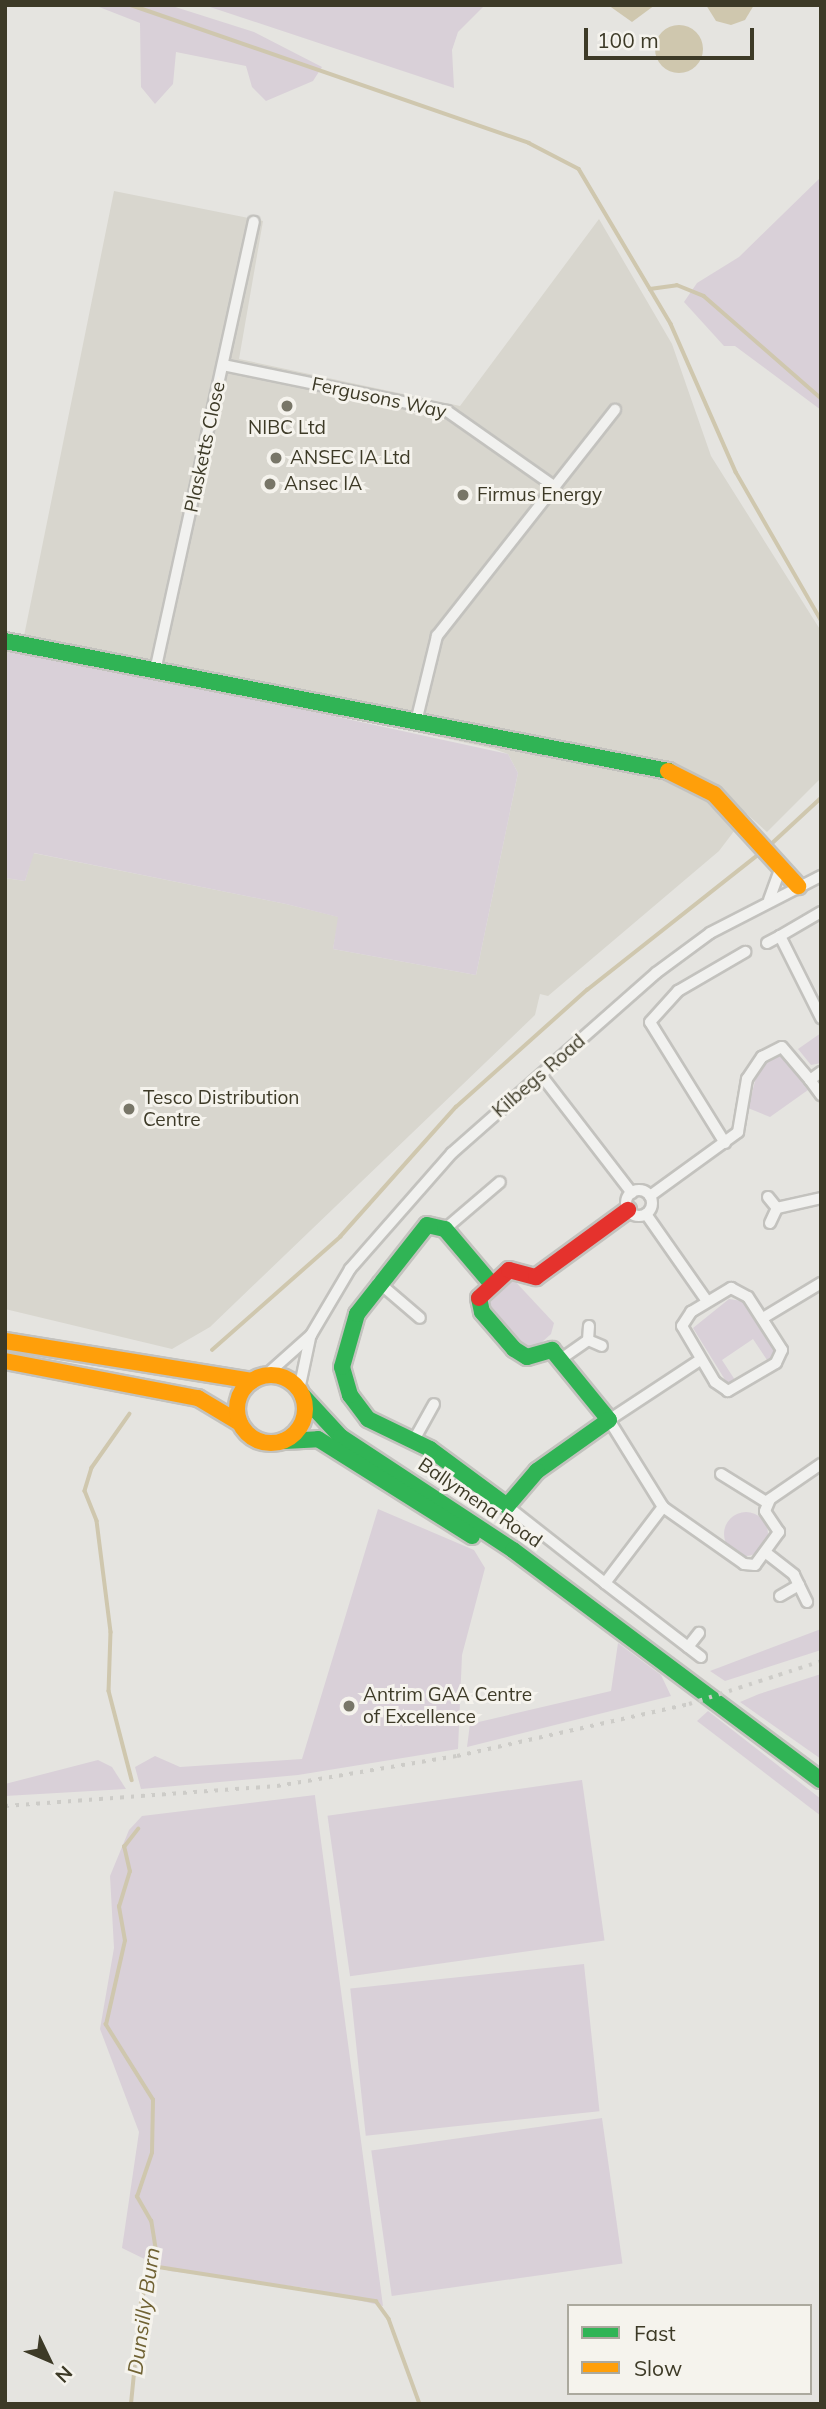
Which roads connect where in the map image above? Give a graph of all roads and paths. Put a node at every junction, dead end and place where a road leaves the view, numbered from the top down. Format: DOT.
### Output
graph roads {
  1 [pos="254,222"];
  2 [pos="223,365"];
  3 [pos="615,410"];
  4 [pos="555,487"];
  5 [pos="5,641"];
  6 [pos="155,671"];
  7 [pos="416,722"];
  8 [pos="779,861"];
  9 [pos="821,876"];
  10 [pos="798,886"];
  11 [pos="769,900"];
  12 [pos="821,912"];
  13 [pos="780,936"];
  14 [pos="767,943"];
  15 [pos="746,951"];
  16 [pos="821,1018"];
  17 [pos="821,1072"];
  18 [pos="541,1075"];
  19 [pos="810,1080"];
  20 [pos="821,1095"];
  21 [pos="725,1143"];
  22 [pos="500,1182"];
  23 [pos="632,1193"];
  24 [pos="650,1196"];
  25 [pos="768,1197"];
  26 [pos="821,1198"];
  27 [pos="777,1208"];
  28 [pos="628,1210"];
  29 [pos="646,1214"];
  30 [pos="770,1223"];
  31 [pos="445,1229"];
  32 [pos="379,1282"];
  33 [pos="490,1282"];
  34 [pos="821,1283"];
  35 [pos="707,1301"];
  36 [pos="420,1318"];
  37 [pos="763,1318"];
  38 [pos="589,1326"];
  39 [pos="311,1335"];
  40 [pos="588,1340"];
  41 [pos="5,1341"];
  42 [pos="602,1346"];
  43 [pos="561,1359"];
  44 [pos="700,1360"];
  45 [pos="5,1361"];
  46 [pos="259,1379"];
  47 [pos="301,1393"];
  48 [pos="434,1404"];
  49 [pos="609,1420"];
  50 [pos="240,1423"];
  51 [pos="414,1440"];
  52 [pos="284,1441"];
  53 [pos="821,1464"];
  54 [pos="721,1474"];
  55 [pos="768,1503"];
  56 [pos="507,1506"];
  57 [pos="663,1507"];
  58 [pos="765,1552"];
  59 [pos="605,1583"];
  60 [pos="799,1586"];
  61 [pos="780,1596"];
  62 [pos="807,1601"];
  63 [pos="699,1633"];
  64 [pos="639,1641"];
  65 [pos="688,1647"];
  66 [pos="701,1657"];
  67 [pos="821,1780"];
  1 -- 2 [label="street, Plasketts Close"];
  2 -- 4 [label="street, Fergusons Way"];
  2 -- 6 [label="street, Plasketts Close"];
  3 -- 4 [label="street"];
  4 -- 7 [label="street"];
  5 -- 6 [label="main road"];
  6 -- 7 [label="main road"];
  7 -- 8 [label="main road"];
  8 -- 10 [label="main road"];
  8 -- 11 [label="street"];
  9 -- 10 [label="street, Kilbegs Road"];
  10 -- 11 [label="street, Kilbegs Road"];
  11 -- 18 [label="street, Kilbegs Road"];
  12 -- 13 [label="street"];
  13 -- 14 [label="street"];
  13 -- 16 [label="street"];
  15 -- 21 [label="street"];
  17 -- 19 [label="street"];
  18 -- 23 [label="street"];
  18 -- 39 [label="street, Kilbegs Road"];
  19 -- 20 [label="street"];
  19 -- 21 [label="street"];
  21 -- 24 [label="street"];
  22 -- 31 [label="street"];
  23 -- 24 [label="street"];
  23 -- 28 [label="street"];
  24 -- 29 [label="street"];
  25 -- 27 [label="street"];
  26 -- 27 [label="street"];
  27 -- 30 [label="street"];
  28 -- 29 [label="street"];
  28 -- 33 [label="main road"];
  29 -- 35 [label="street"];
  31 -- 32 [label="main road"];
  31 -- 33 [label="main road"];
  32 -- 36 [label="street"];
  32 -- 51 [label="main road"];
  33 -- 43 [label="main road"];
  34 -- 37 [label="street"];
  35 -- 37 [label="street"];
  35 -- 44 [label="street"];
  37 -- 44 [label="street"];
  38 -- 40 [label="street"];
  39 -- 46 [label="street, Kilbegs Road"];
  39 -- 47 [label="street, Kilbegs Road"];
  40 -- 42 [label="street"];
  40 -- 43 [label="street"];
  41 -- 46 [label="main road"];
  43 -- 49 [label="main road"];
  44 -- 49 [label="street"];
  45 -- 50 [label="main road"];
  46 -- 47 [label="main road"];
  46 -- 50 [label="main road"];
  47 -- 52 [label="main road"];
  47 -- 64 [label="main road, Ballymena Road"];
  48 -- 51 [label="street"];
  49 -- 56 [label="main road"];
  49 -- 57 [label="street"];
  50 -- 52 [label="main road"];
  51 -- 56 [label="main road"];
  52 -- 64 [label="main road, Ballymena Road"];
  53 -- 55 [label="street"];
  54 -- 55 [label="street"];
  55 -- 58 [label="street"];
  56 -- 59 [label="street"];
  57 -- 58 [label="street"];
  57 -- 59 [label="street"];
  58 -- 60 [label="street"];
  59 -- 65 [label="street"];
  60 -- 61 [label="street"];
  60 -- 62 [label="street"];
  63 -- 65 [label="street"];
  64 -- 67 [label="main road, Ballymena Road"];
  65 -- 66 [label="street"];
}
